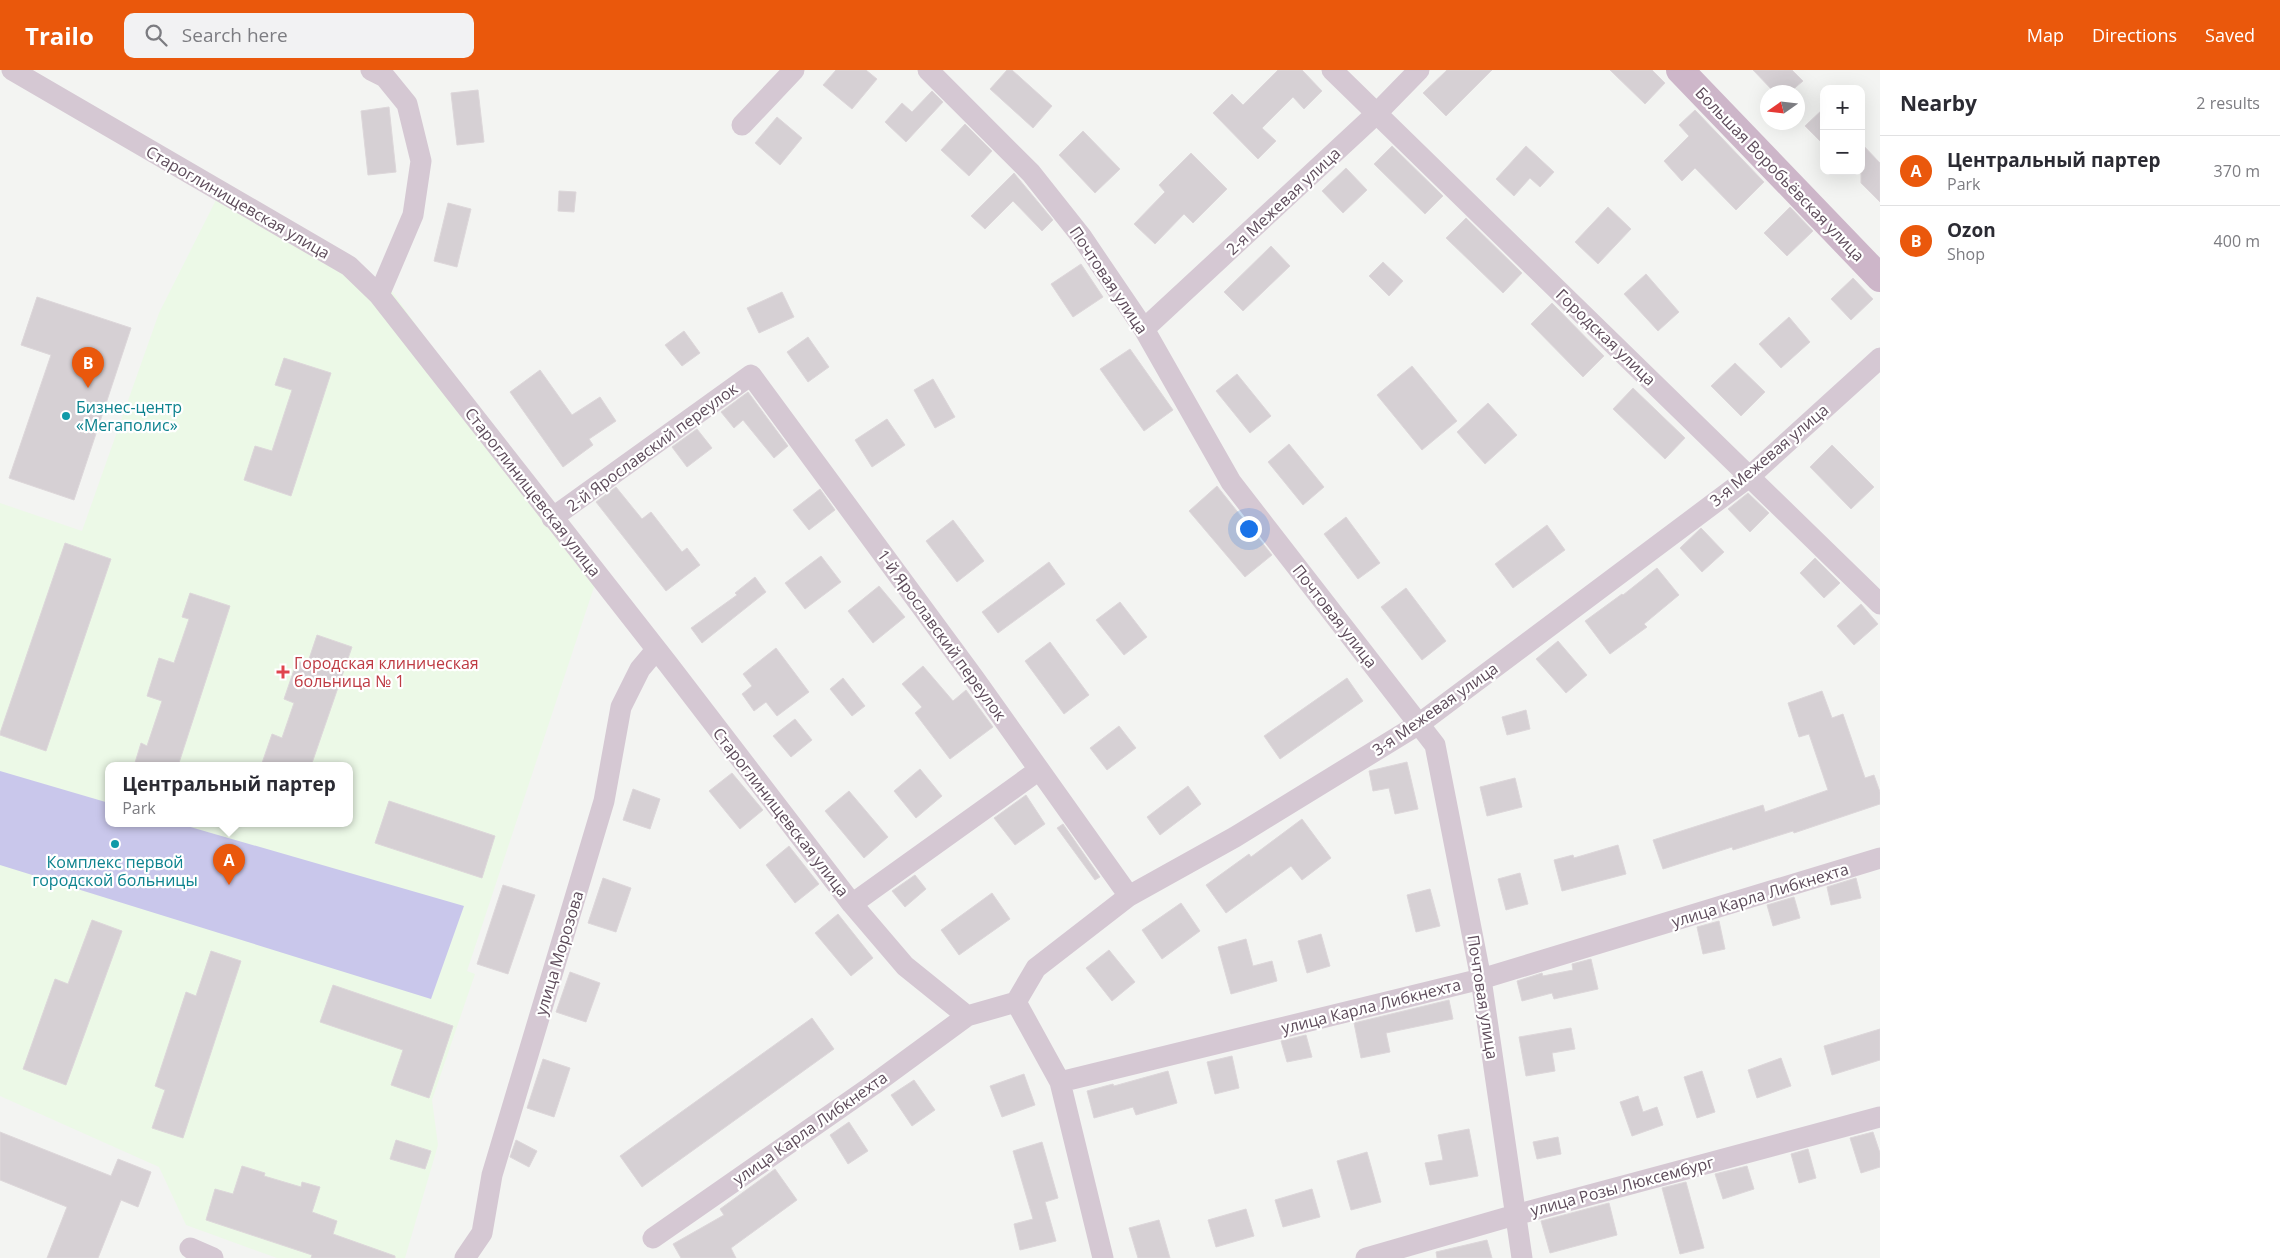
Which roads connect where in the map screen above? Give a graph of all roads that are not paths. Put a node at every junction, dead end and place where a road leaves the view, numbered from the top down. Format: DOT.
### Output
graph roads {
  1 [pos="12,70"];
  2 [pos="794,70"];
  3 [pos="928,70"];
  4 [pos="1332,70"];
  5 [pos="1419,70"];
  6 [pos="1680,70"];
  7 [pos="378,74"];
  8 [pos="1376,114"];
  9 [pos="742,125"];
  10 [pos="1880,278"];
  11 [pos="379,295"];
  12 [pos="1144,329"];
  13 [pos="1880,358"];
  14 [pos="751,375"];
  15 [pos="1749,477"];
  16 [pos="552,518"];
  17 [pos="1880,604"];
  18 [pos="656,650"];
  19 [pos="1419,724"];
  20 [pos="1039,770"];
  21 [pos="1880,858"];
  22 [pos="1129,896"];
  23 [pos="852,904"];
  24 [pos="1482,979"];
  25 [pos="1016,1002"];
  26 [pos="966,1016"];
  27 [pos="1060,1082"];
  28 [pos="1880,1117"];
  29 [pos="1515,1215"];
  30 [pos="653,1238"];
  31 [pos="190,1248"];
  32 [pos="213,1258"];
  33 [pos="465,1258"];
  34 [pos="1103,1258"];
  35 [pos="1366,1258"];
  36 [pos="1522,1258"];
  1 -- 11 [label="street, Староглинищевская улица"];
  2 -- 9 [label="street"];
  3 -- 12 [label="street, Почтовая улица"];
  4 -- 8 [label="street, Городская улица"];
  5 -- 8 [label="street, 2-я Межевая улица"];
  6 -- 10 [label="main road, Большая Воробьёвская улица"];
  7 -- 11 [label="street"];
  8 -- 12 [label="street, 2-я Межевая улица"];
  8 -- 15 [label="street, Городская улица"];
  11 -- 16 [label="street, Староглинищевская улица"];
  12 -- 19 [label="street, Почтовая улица"];
  13 -- 15 [label="street, 3-я Межевая улица"];
  14 -- 16 [label="street, 2-й Ярославский переулок"];
  14 -- 20 [label="street, 1-й Ярославский переулок"];
  15 -- 17 [label="street, Городская улица"];
  15 -- 19 [label="street, 3-я Межевая улица"];
  16 -- 18 [label="street, Староглинищевская улица"];
  18 -- 23 [label="street, Староглинищевская улица"];
  18 -- 33 [label="street, улица Морозова"];
  19 -- 22 [label="street, 3-я Межевая улица"];
  19 -- 24 [label="street, Почтовая улица"];
  20 -- 22 [label="street, 1-й Ярославский переулок"];
  20 -- 23 [label="street"];
  21 -- 24 [label="street, улица Карла Либкнехта"];
  22 -- 25 [label="street, 3-я Межевая улица"];
  23 -- 26 [label="street, Староглинищевская улица"];
  24 -- 27 [label="street, улица Карла Либкнехта"];
  24 -- 29 [label="street, Почтовая улица"];
  25 -- 26 [label="street"];
  25 -- 27 [label="street"];
  26 -- 30 [label="street, улица Карла Либкнехта"];
  27 -- 34 [label="street"];
  28 -- 29 [label="street, улица Розы Люксембург"];
  29 -- 35 [label="street, улица Розы Люксембург"];
  29 -- 36 [label="street, Почтовая улица"];
  31 -- 32 [label="street"];
}
